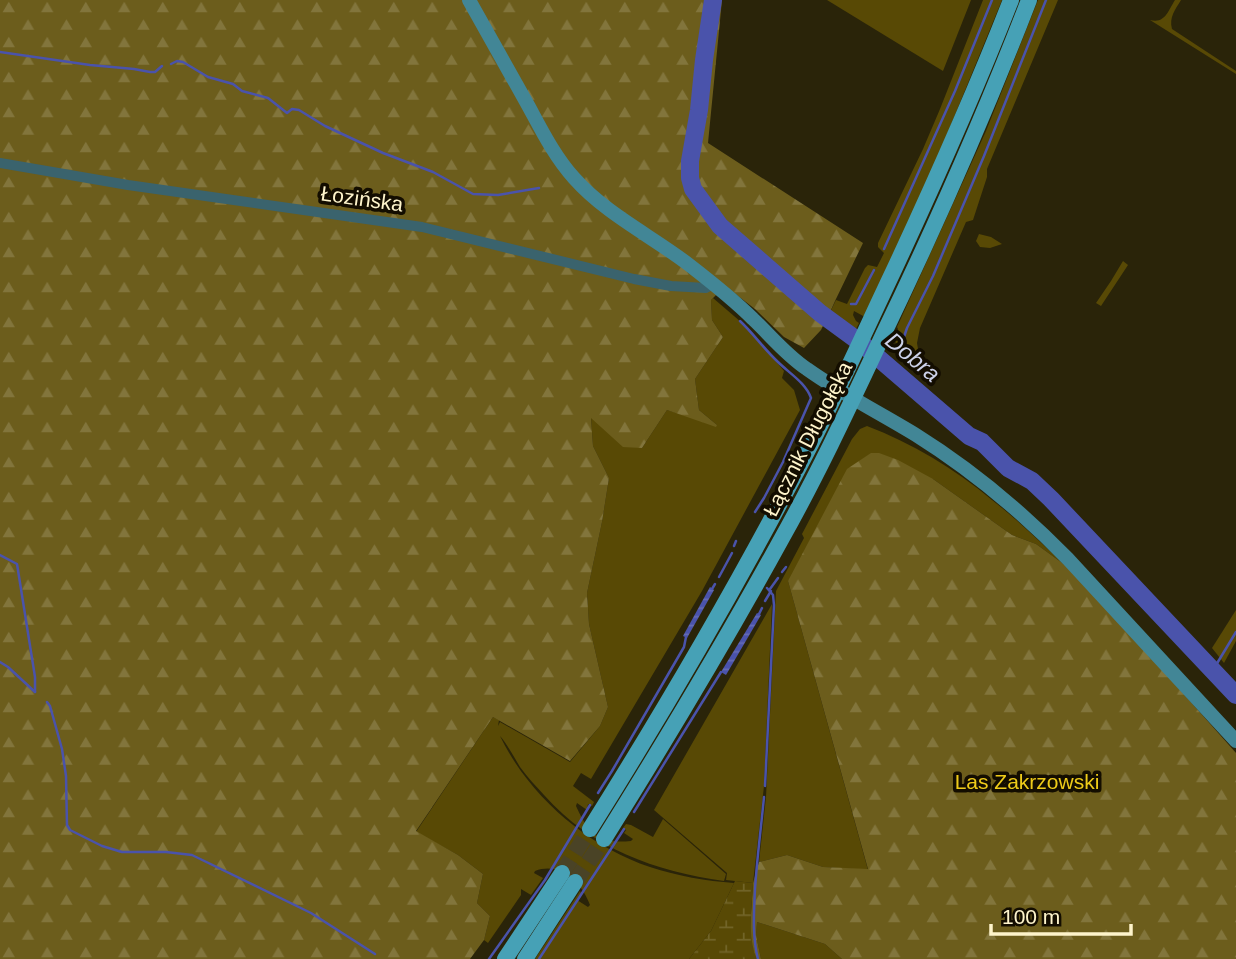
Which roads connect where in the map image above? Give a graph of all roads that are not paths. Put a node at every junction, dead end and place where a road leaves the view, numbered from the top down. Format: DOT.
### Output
graph roads {
  1 [pos="469,0"];
  2 [pos="1011,0"];
  3 [pos="1029,0"];
  4 [pos="0,163"];
  5 [pos="713,284"];
  6 [pos="837,390"];
  7 [pos="853,399"];
  8 [pos="1236,741"];
  9 [pos="505,959"];
  10 [pos="525,959"];
  1 -- 5 [label="street"];
  2 -- 6 [label="main road, Łącznik Długołęka"];
  3 -- 7 [label="main road, Łącznik Długołęka"];
  4 -- 5 [label="street, Łozińska"];
  5 -- 6 [label="street"];
  6 -- 7 [label="street"];
  6 -- 7 [label="main road, Łącznik Długołęka"];
  7 -- 8 [label="street"];
  9 -- 10 [label="main road"];
}
